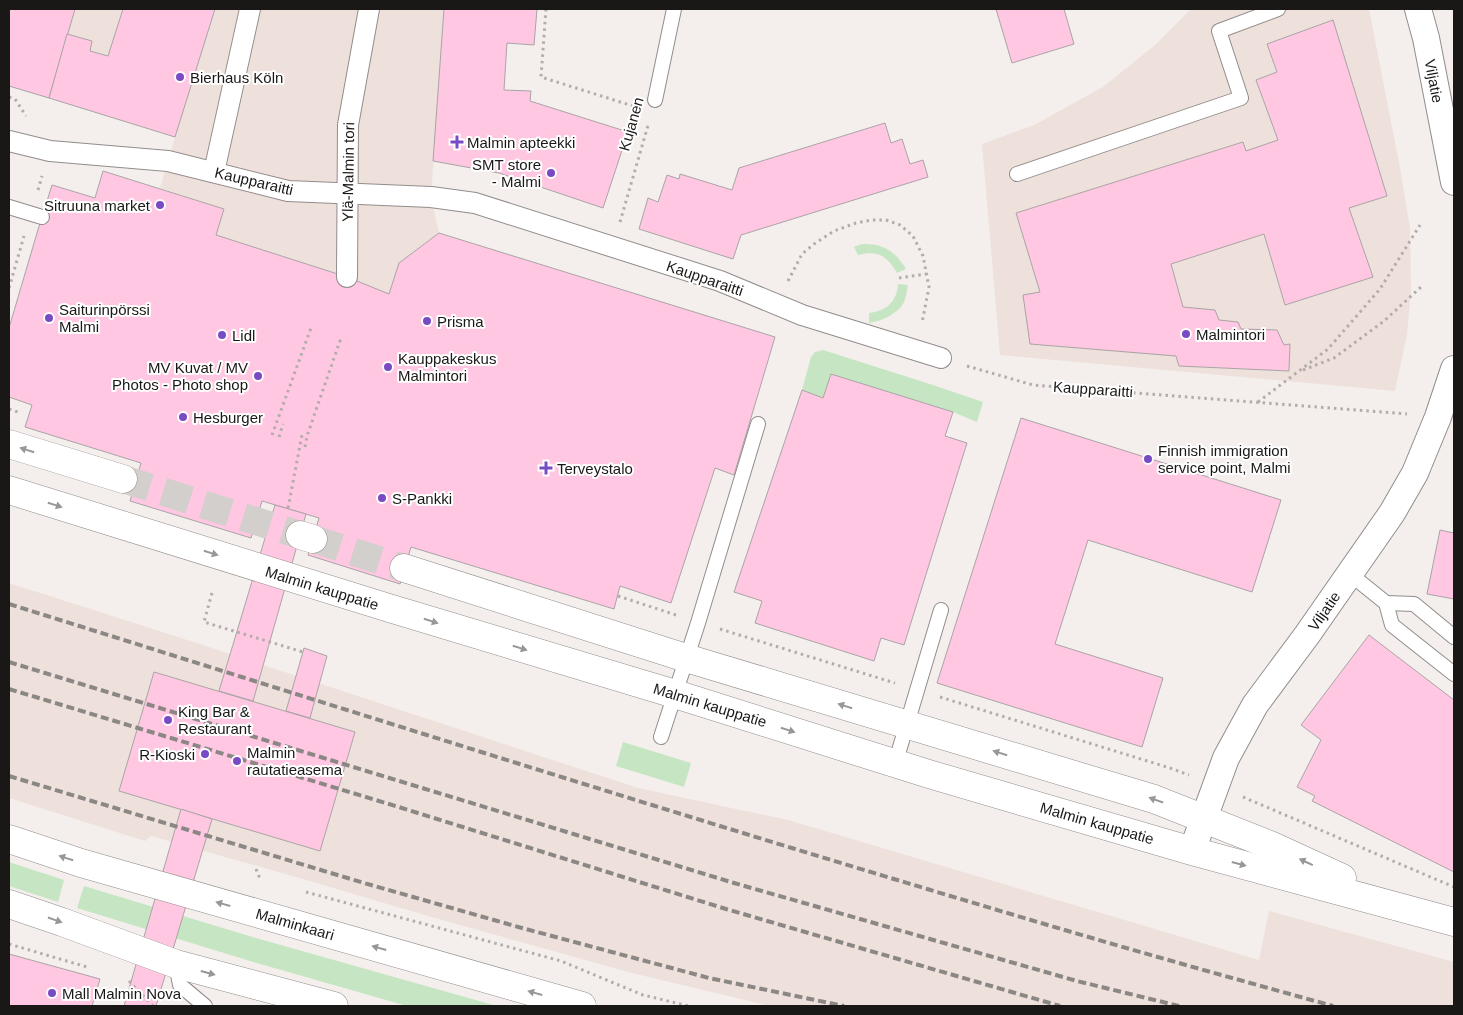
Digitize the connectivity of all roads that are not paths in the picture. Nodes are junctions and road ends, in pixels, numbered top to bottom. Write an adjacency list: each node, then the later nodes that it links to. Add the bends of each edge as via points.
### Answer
1 (250, 9): 8 (street)
2 (369, 9): 11 (street, Ylä-Malmin tori, via 348,125)
3 (674, 9): 6 (lane, Kujanen)
4 (1278, 9): 9 (lane, via 1219,31 1241,98)
5 (1418, 9): 10 (street, Viljatie)
6 (653, 106)
7 (9, 141): 8 (street, Kaupparaitti, via 50,151 168,161)
8 (214, 172): 11 (street, Kaupparaitti, via 288,191)
9 (1017, 174)
10 (1454, 182)
11 (347, 194): 14 (street, Ylä-Malmin tori); 15 (street, Kaupparaitti, via 431,197 475,203 720,281 802,315)
12 (9, 207): 13 (lane)
13 (42, 217)
14 (347, 277)
15 (941, 358)
16 (1454, 369): 22 (street, Viljatie, via 1415,473 1392,514)
17 (758, 424): 26 (lane)
18 (9, 444): 19 (main road, one-way to 18)
19 (124, 479)
20 (9, 490): 28 (main road, Malmin kauppatie, one-way to 28)
21 (404, 568): 26 (main road, Malmin kauppatie)
22 (1350, 574): 23 (lane); 32 (street, Viljatie, via 1255,705 1226,758)
23 (1386, 603): 25 (lane, via 1414,604); 27 (lane, via 1392,626)
24 (941, 610): 29 (lane)
25 (1454, 637)
26 (686, 658): 28 (lane); 29 (main road, Malmin kauppatie, one-way to 26)
27 (1454, 674)
28 (675, 694): 30 (lane); 31 (main road, Malmin kauppatie, one-way to 31)
29 (907, 724): 31 (lane); 32 (main road, Malmin kauppatie, one-way to 29, via 1154,799)
30 (661, 737)
31 (895, 764): 34 (main road, Malmin kauppatie)
32 (1204, 819): 34 (street, Viljatie); 36 (main road, Malmin kauppatie, one-way to 32, via 1270,845)
33 (9, 839): 41 (main road, Malminkaari, one-way to 33, via 81,863)
34 (1192, 851): 36 (main road, Malmin kauppatie, one-way to 36)
35 (9, 904): 38 (main road, one-way to 38)
36 (1414, 912): 37 (main road, Malmin kauppatie)
37 (1454, 922)
38 (176, 964): 39 (lane, via 180,985); 40 (main road, one-way to 40)
39 (205, 1006)
40 (334, 1006)
41 (582, 1006)

